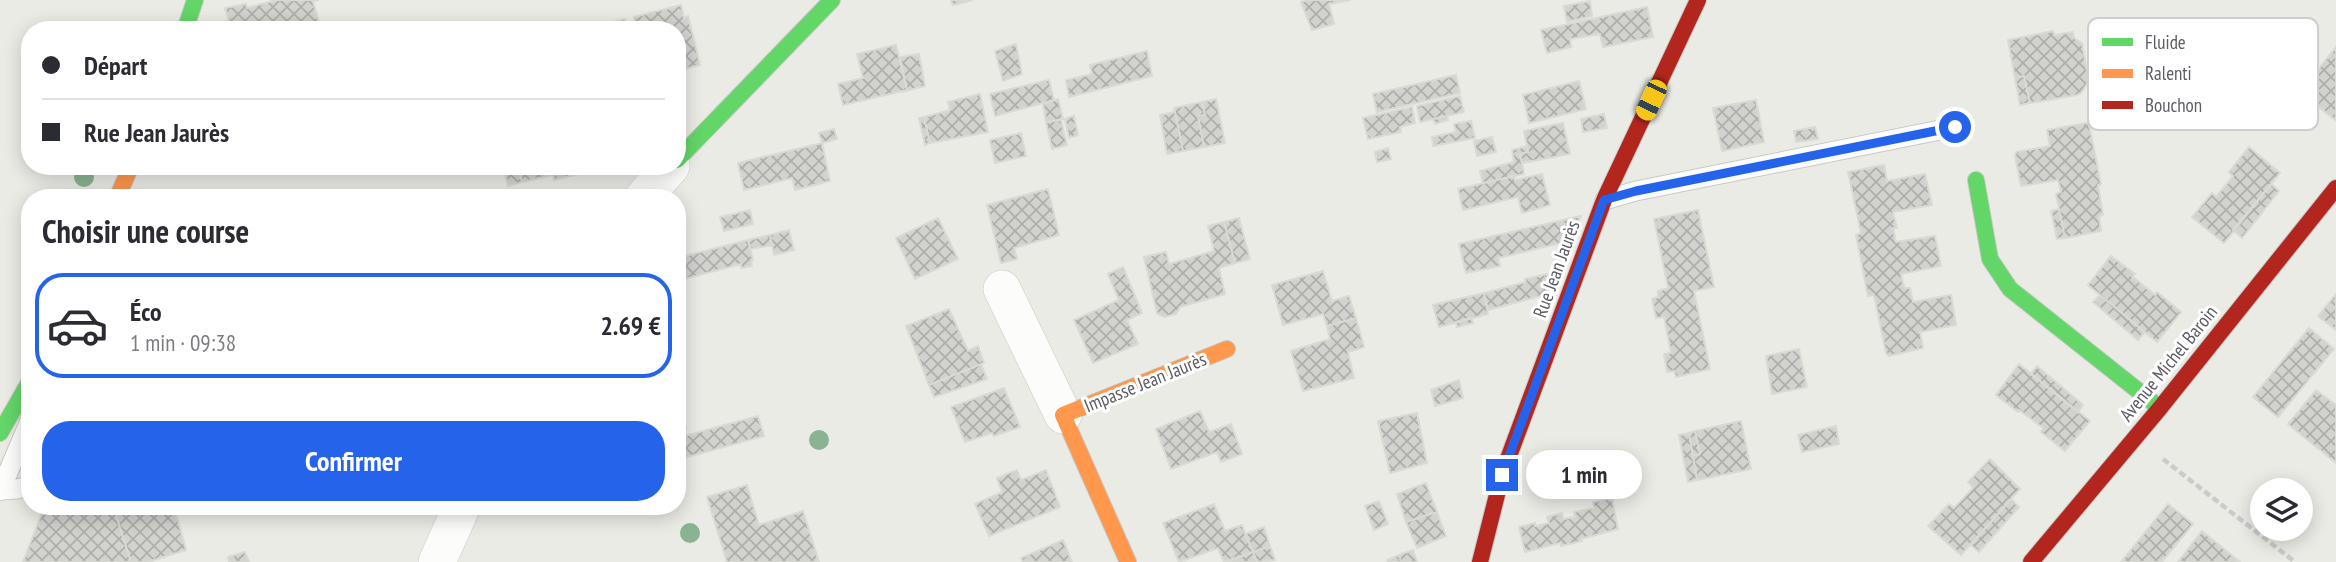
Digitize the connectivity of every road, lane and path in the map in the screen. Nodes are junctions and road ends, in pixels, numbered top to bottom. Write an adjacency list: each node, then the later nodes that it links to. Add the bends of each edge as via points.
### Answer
1 (195, 0): 4 (street)
2 (832, 0): 6 (street)
3 (1698, 0): 11 (street, Rue Jean Jaurès)
4 (188, 21)
5 (1955, 127): 11 (lane)
6 (686, 151)
7 (663, 175): 10 (street)
8 (1976, 180): 15 (street, via 1990,259 2010,289)
9 (2336, 188): 15 (street, Avenue Michel Baroin)
10 (651, 189)
11 (1604, 200): 25 (street, Rue Jean Jaurès, via 1502,475)
12 (1002, 289): 16 (street, Impasse Jean Jaurès)
13 (1227, 349): 16 (street, Impasse Jean Jaurès)
14 (21, 397): 17 (street)
15 (2160, 408): 18 (street, Avenue Michel Baroin)
16 (1063, 415): 24 (street, Impasse Jean Jaurès)
17 (0, 433)
18 (2134, 437): 26 (street, Avenue Michel Baroin); 27 (path)
19 (21, 442): 21 (lane)
20 (21, 488): 21 (lane)
21 (0, 490)
22 (458, 515): 23 (street)
23 (437, 562)
24 (1128, 562)
25 (1480, 562)
26 (2031, 562)
27 (2295, 562)

